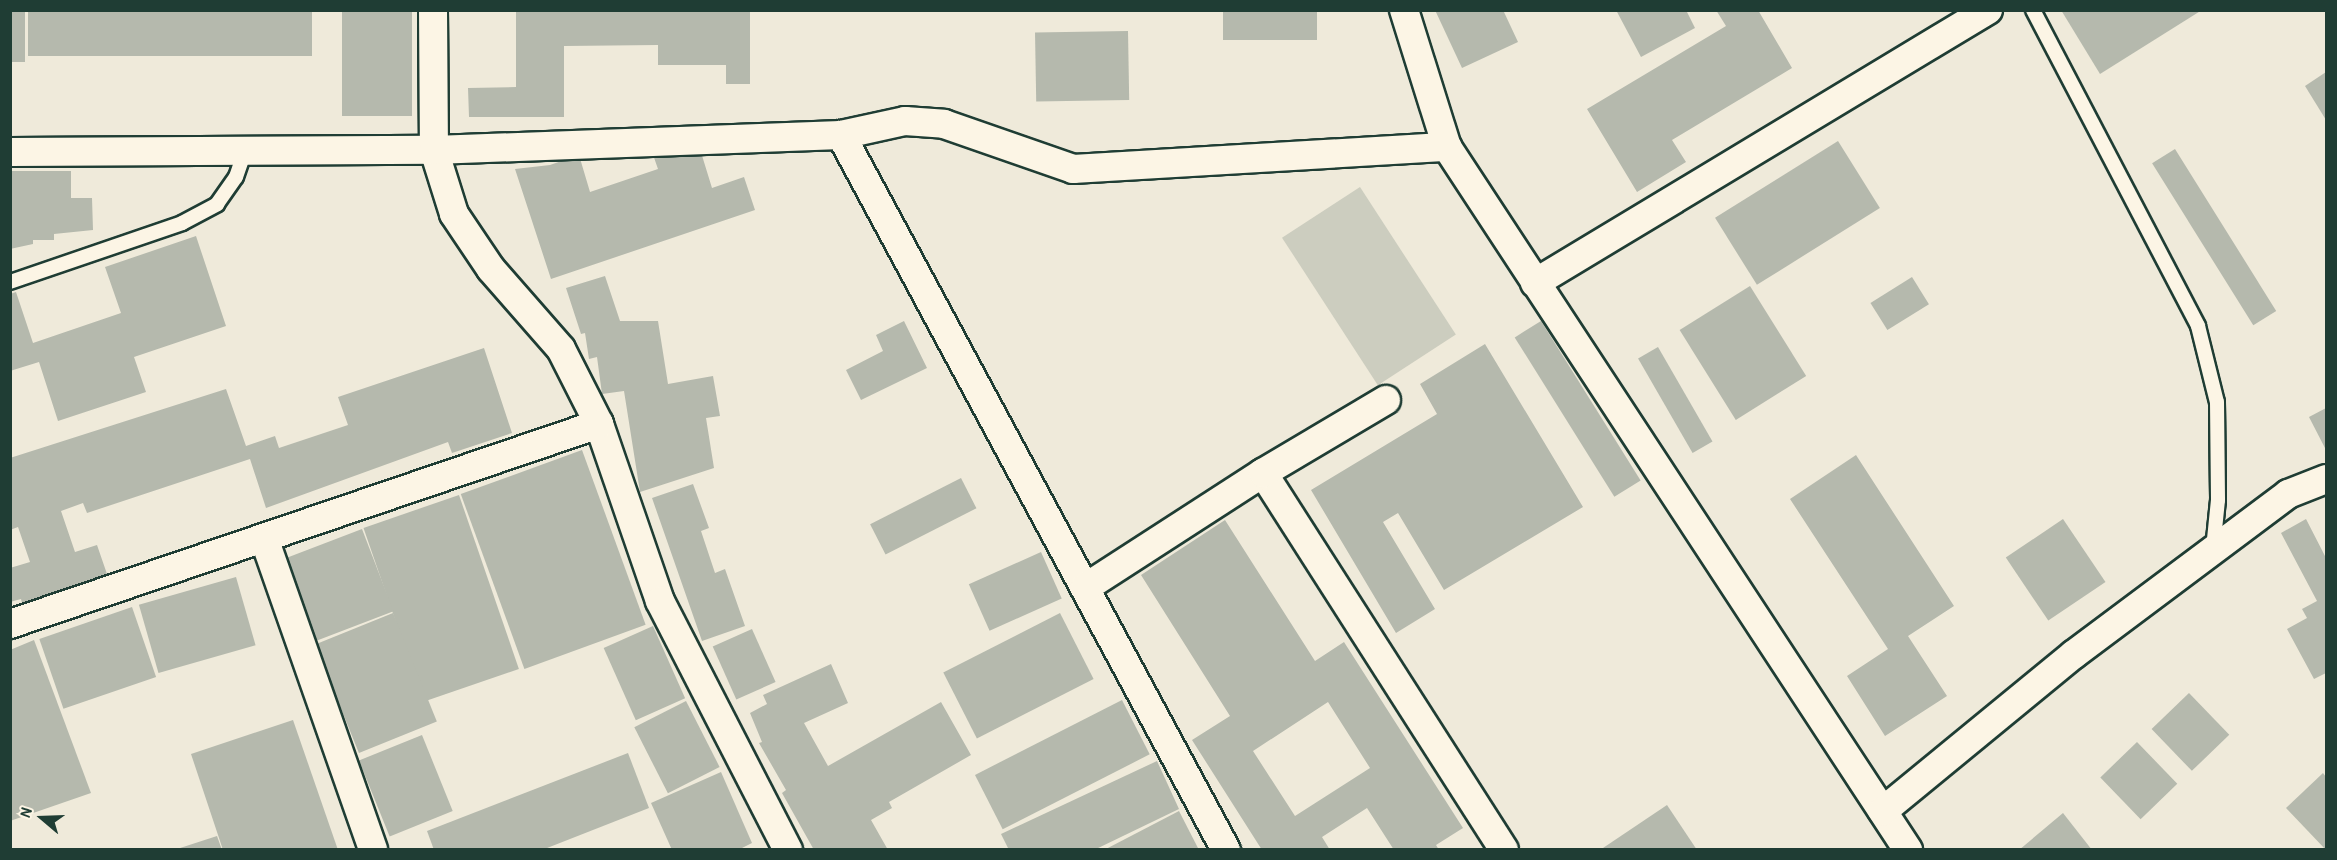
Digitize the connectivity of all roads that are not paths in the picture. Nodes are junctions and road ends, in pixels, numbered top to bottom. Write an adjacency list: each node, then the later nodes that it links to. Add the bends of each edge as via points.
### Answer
1 (433, 10): 7 (street)
2 (1404, 10): 6 (street)
3 (2033, 10): 17 (lane, via 2198,326 2217,402 2218,500)
4 (1976, 18): 11 (street)
5 (841, 135): 6 (street, via 905,121 944,124 1073,169); 7 (street); 18 (street)
6 (1447, 147): 11 (street)
7 (434, 150): 8 (street); 13 (street, via 454,214 491,270 561,349)
8 (245, 151): 9 (street); 10 (lane, via 236,177 217,204 182,223)
9 (10, 152)
10 (10, 282)
11 (1535, 283): 20 (street)
12 (1386, 400): 14 (street)
13 (599, 424): 16 (street); 22 (street, via 660,601)
14 (1263, 472): 18 (street); 24 (street)
15 (2326, 479): 17 (street, via 2289,494)
16 (264, 538): 19 (street); 21 (street)
17 (2213, 551): 20 (street, via 2073,655)
18 (1085, 588): 23 (street)
19 (10, 624)
20 (1883, 811): 25 (street)
21 (373, 849)
22 (788, 849)
23 (1226, 849)
24 (1504, 849)
25 (1908, 849)

